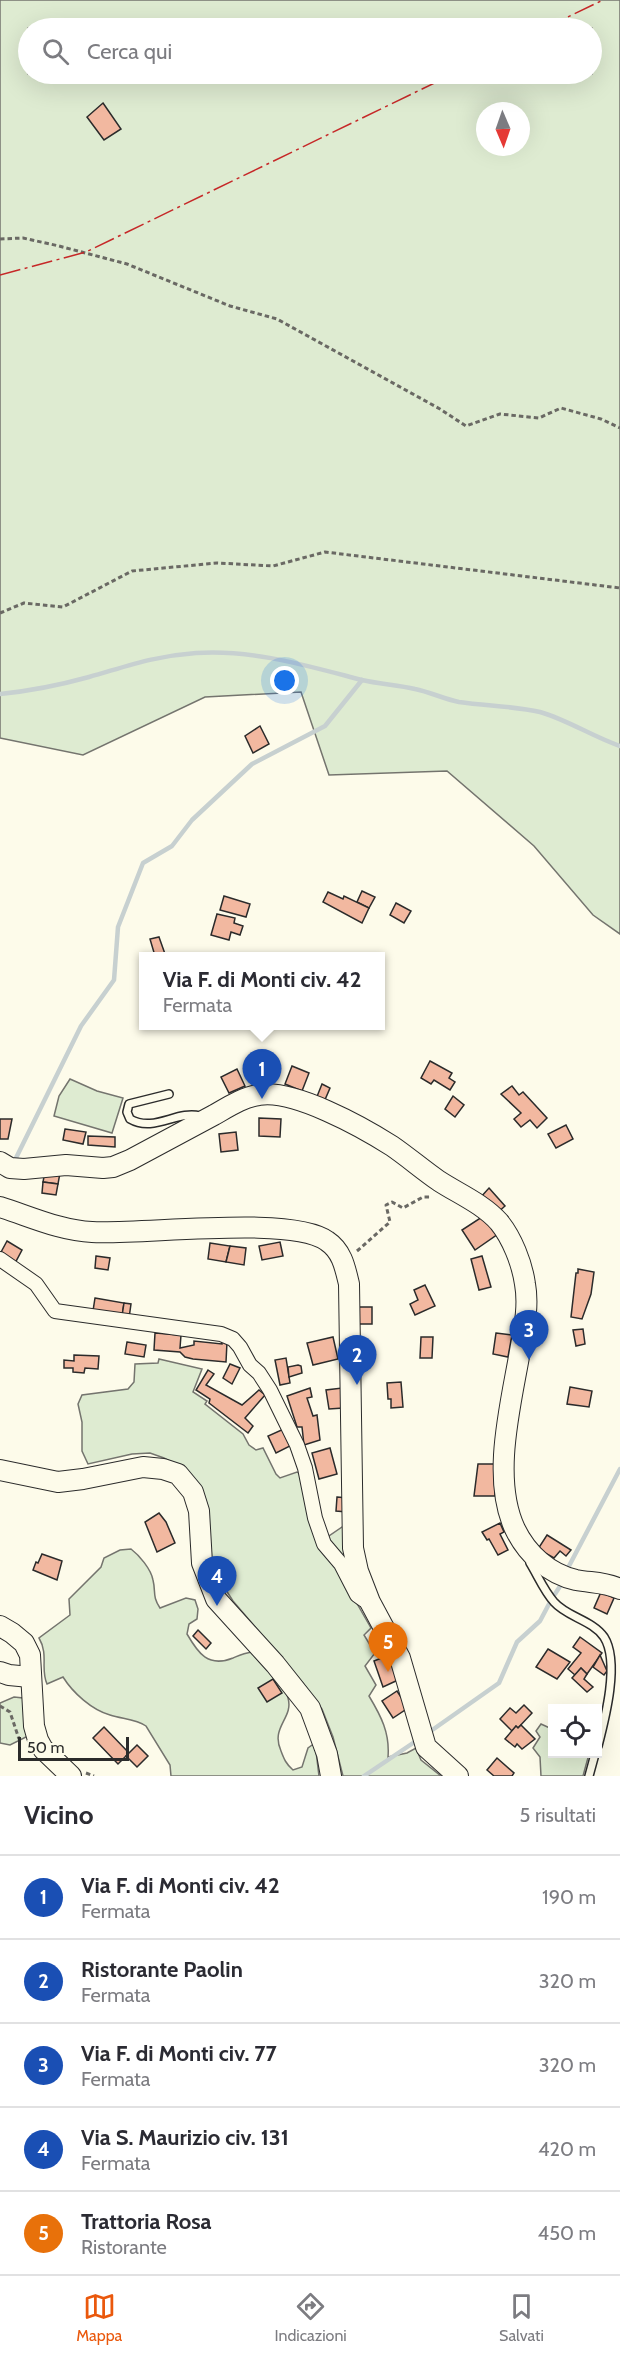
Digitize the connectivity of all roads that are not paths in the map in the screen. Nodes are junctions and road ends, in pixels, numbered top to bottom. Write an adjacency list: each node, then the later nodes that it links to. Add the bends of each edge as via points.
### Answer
1 (170, 1094): 2 (lane, via 129,1104 130,1119 157,1124 199,1115)
2 (203, 1120): 3 (street, via 113,1167 10,1168); 7 (street, via 260,1094 300,1099 392,1146 487,1210 500,1223 522,1270 526,1300 508,1417 505,1498 515,1528)
3 (0, 1162)
4 (0, 1207): 9 (street, via 88,1232 299,1230 326,1239 336,1249 349,1284 353,1548)
5 (0, 1259): 9 (street, via 36,1284 55,1311 221,1334 233,1340 270,1390 297,1445 324,1544 341,1564 357,1596)
6 (0, 1470): 16 (street, via 58,1482 143,1467 178,1474 194,1492 202,1563 216,1599 310,1708)
7 (530, 1552): 8 (street, via 558,1573); 13 (lane, via 530,1563 555,1603 604,1636 610,1657 611,1694)
8 (620, 1589)
9 (369, 1599): 17 (street, via 400,1658 426,1747)
10 (0, 1626): 12 (street, via 24,1643 30,1655)
11 (0, 1672): 12 (street)
12 (30, 1677): 15 (street, via 38,1740)
13 (602, 1727)
14 (594, 1758): 18 (lane)
15 (71, 1776)
16 (331, 1776)
17 (458, 1776)
18 (589, 1776)

